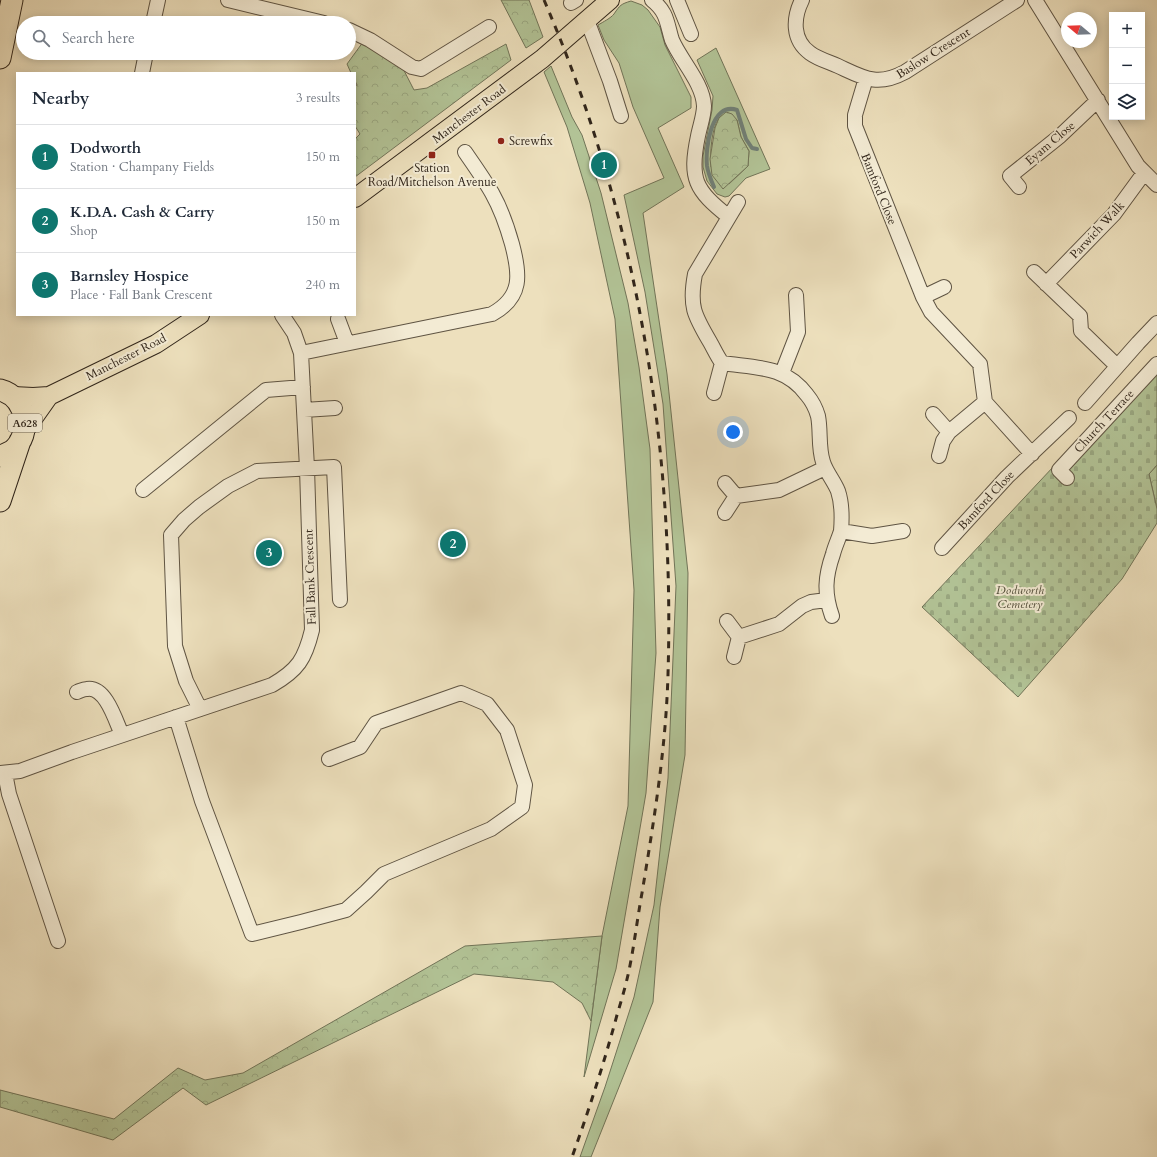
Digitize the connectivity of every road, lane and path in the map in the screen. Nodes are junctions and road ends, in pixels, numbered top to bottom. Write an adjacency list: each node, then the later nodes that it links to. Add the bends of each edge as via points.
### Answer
1 (12, 0): 17 (highway)
2 (158, 0): 11 (street)
3 (229, 0): 12 (street)
4 (610, 0): 13 (main road, Manchester Road)
5 (652, 0): 10 (street)
6 (802, 0): 20 (street, Baslow Crescent, via 795,20 796,35 802,45 810,53)
7 (1017, 0): 20 (street, Baslow Crescent, via 899,76 881,80)
8 (1035, 0): 21 (street)
9 (678, 4): 10 (street); 16 (street)
10 (665, 14): 29 (street, via 672,38 702,94 704,106 694,163 696,178 705,196)
11 (155, 16)
12 (295, 16)
13 (584, 23): 22 (street, via 590,28); 27 (main road, Manchester Road, via 542,59)
14 (489, 27): 15 (street, via 421,69 412,67)
15 (356, 33)
16 (691, 34)
17 (0, 58)
18 (145, 60): 19 (street)
19 (142, 72)
20 (866, 78): 34 (street, Bamford Close, via 855,126)
21 (1098, 100): 24 (street); 26 (street, Eyam Close, via 1060,136 1010,176)
22 (621, 116)
23 (465, 152): 39 (street, via 492,192 506,223 517,263 517,283 514,292 501,309 492,314)
24 (1144, 173): 25 (street); 31 (street, Parwich Walk, via 1114,214)
25 (1157, 185)
26 (1019, 187)
27 (356, 197)
28 (738, 202): 29 (street)
29 (729, 217): 41 (street, via 695,274 692,300 696,317)
30 (1034, 272): 31 (street)
31 (1046, 284): 43 (street, via 1080,316 1081,331)
32 (944, 287): 34 (street)
33 (796, 294): 44 (street, via 798,332)
34 (923, 297): 49 (street, Bamford Close, via 931,312 980,364)
35 (198, 316): 48 (main road, Manchester Road, via 156,344)
36 (283, 316): 40 (street, Fall Bank Crescent, via 294,333)
37 (338, 319): 39 (street)
38 (1157, 323): 43 (street)
39 (347, 343): 40 (street)
40 (301, 353): 45 (street, Fall Bank Crescent)
41 (722, 363): 44 (street); 47 (street)
42 (1157, 364): 62 (street, Church Terrace, via 1059,470)
43 (1117, 366): 50 (street)
44 (782, 373): 61 (street, via 803,389 812,402 818,416 820,449)
45 (303, 387): 52 (street, Fall Bank Crescent); 64 (street, via 266,390)
46 (4, 391): 48 (main road, Manchester Road, via 33,397); 56 (highway, Manchester Road / A628, via 24,412)
47 (714, 393)
48 (49, 396): 56 (main road, Manchester Road)
49 (985, 402): 55 (street); 57 (street)
50 (1085, 403)
51 (335, 408): 52 (street)
52 (304, 410): 60 (street, Fall Bank Crescent)
53 (933, 414): 55 (street)
54 (1069, 418): 57 (street, Bamford Close)
55 (949, 432): 59 (street, via 942,441)
56 (23, 435): 58 (highway, Manchester Road / A628, via 12,451); 66 (highway, Manchester Road / A628)
57 (1032, 454): 70 (street, Bamford Close, via 1007,477)
58 (0, 456)
59 (939, 456)
60 (307, 468): 71 (street, via 334,467); 78 (street, Fall Bank Crescent, via 312,630 308,645 288,676 272,685); 78 (street, via 257,471 228,486 199,507 171,534 175,646 186,681)
61 (825, 468): 65 (street, via 779,490); 68 (street, via 838,491)
62 (1067, 478)
63 (725, 483): 65 (street)
64 (143, 490)
65 (736, 496): 67 (street)
66 (0, 501)
67 (725, 513)
68 (841, 531): 69 (street, via 872,536); 72 (street, via 826,575)
69 (903, 531)
70 (942, 548)
71 (340, 600)
72 (827, 600): 73 (street); 75 (street, via 811,602 779,624)
73 (832, 616)
74 (727, 621): 75 (street)
75 (739, 637): 76 (street)
76 (734, 657)
77 (77, 692): 80 (street, via 88,689 98,692 107,701)
78 (200, 709): 79 (street, Fall Bank Crescent)
79 (176, 717): 80 (street, Fall Bank Crescent); 81 (street, via 202,801 252,934 346,910 384,874 491,829 522,807 525,785 507,730 487,704 462,692 376,723 360,747)
80 (122, 735): 82 (street, Fall Bank Crescent, via 20,771)
81 (329, 759)
82 (2, 773): 83 (street)
83 (58, 941)

